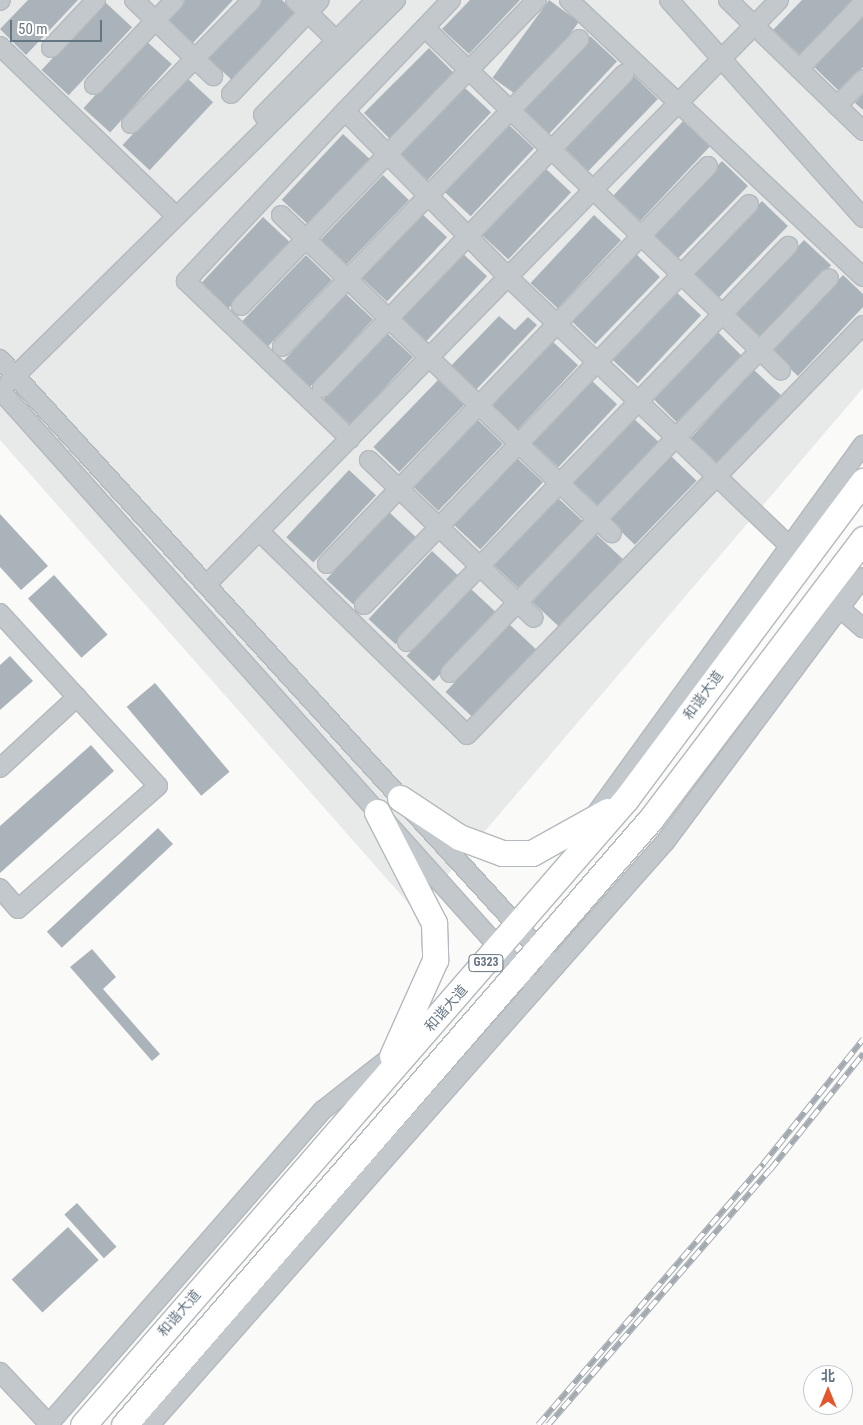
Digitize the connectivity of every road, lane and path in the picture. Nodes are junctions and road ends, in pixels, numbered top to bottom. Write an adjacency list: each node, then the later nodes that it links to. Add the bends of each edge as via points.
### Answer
1 (96, 0): 21 (street)
2 (134, 0): 15 (street)
3 (175, 0): 15 (street)
4 (252, 0): 22 (street)
5 (376, 0): 19 (street)
6 (396, 0): 64 (street)
7 (451, 0): 17 (street)
8 (537, 0): 25 (street)
9 (569, 0): 31 (street)
10 (669, 0): 23 (street)
11 (728, 0): 16 (street)
12 (779, 0): 16 (street)
13 (863, 3): 24 (street)
14 (308, 4): 19 (street); 30 (street)
15 (156, 20): 22 (street); 29 (street)
16 (754, 26): 23 (street); 24 (street)
17 (424, 28): 25 (street); 34 (street)
18 (579, 39): 33 (street)
19 (337, 41): 43 (street)
20 (0, 46): 43 (street)
21 (52, 48)
22 (195, 59): 27 (street); 35 (street)
23 (723, 59): 31 (street); 45 (street)
24 (799, 69): 32 (street)
25 (469, 70): 33 (street); 38 (street)
26 (624, 74): 37 (street)
27 (213, 76)
28 (863, 79): 32 (street)
29 (94, 85)
30 (231, 94)
31 (678, 104): 40 (street); 51 (street)
32 (837, 106): 36 (street)
33 (511, 110): 37 (street); 41 (street)
34 (345, 111): 38 (street); 71 (street, via 186,281)
35 (131, 124)
36 (863, 132)
37 (551, 149): 40 (street); 47 (street)
38 (387, 154): 41 (street); 48 (street)
39 (708, 166): 46 (street)
40 (595, 190): 46 (street); 52 (street)
41 (428, 196): 47 (street); 54 (street)
42 (749, 204): 50 (street)
43 (169, 209): 64 (street)
44 (281, 215): 48 (street)
45 (863, 218)
46 (641, 235): 50 (street); 58 (street)
47 (468, 236): 52 (street); 57 (street)
48 (306, 239): 54 (street); 55 (street)
49 (788, 246): 56 (street)
50 (682, 274): 56 (street); 63 (street)
51 (863, 277)
52 (509, 278): 58 (street); 62 (street)
53 (830, 278): 61 (street)
54 (347, 279): 57 (street); 60 (street)
55 (240, 306)
56 (723, 314): 61 (street); 68 (street)
57 (388, 318): 62 (street); 66 (street)
58 (557, 323): 63 (street); 69 (street)
59 (863, 325): 75 (street)
60 (282, 347)
61 (760, 350): 65 (street); 70 (street)
62 (430, 358): 69 (street); 71 (street)
63 (597, 362): 68 (street); 72 (street)
64 (7, 369): 67 (street); 88 (street)
65 (781, 370)
66 (322, 388)
67 (0, 389): 101 (street)
68 (639, 402): 70 (street); 77 (street)
69 (479, 405): 72 (street); 78 (street)
70 (676, 437): 75 (street); 79 (street)
71 (350, 440): 81 (street)
72 (519, 443): 77 (street); 80 (street)
73 (863, 445): 84 (street)
74 (369, 460): 78 (street)
75 (717, 476): 81 (street, via 467,735); 84 (street)
76 (863, 481): 100 (highway, 和谐大道 / G323)
77 (560, 483): 79 (street); 86 (street)
78 (399, 488): 80 (street); 85 (street)
79 (598, 519): 82 (street); 89 (street)
80 (439, 527): 86 (street); 90 (street)
81 (259, 531): 88 (street)
82 (612, 533)
83 (863, 539): 106 (highway, G323, via 650,820)
84 (789, 546): 102 (street)
85 (327, 564)
86 (480, 566): 89 (street); 95 (street)
87 (863, 577): 91 (street)
88 (207, 584): 99 (street)
89 (518, 602): 93 (street); 96 (street)
90 (364, 605)
91 (842, 610): 94 (street); 107 (street, via 666,842)
92 (1, 615): 97 (street)
93 (534, 618)
94 (863, 628)
95 (407, 642)
96 (450, 672)
97 (77, 697): 98 (street); 103 (street, via 158,786 18,909)
98 (0, 768)
99 (400, 798): 102 (highway, via 459,837 502,853 532,853); 104 (street)
100 (626, 799): 102 (highway); 104 (highway, 和谐大道 / G323)
101 (378, 812): 105 (street); 110 (highway, via 434,923 435,960)
102 (590, 822): 104 (street)
103 (0, 888)
104 (517, 928): 105 (highway, 和谐大道 / G323); 106 (street)
105 (499, 948): 108 (street); 110 (street); 111 (highway, 和谐大道 / G323)
106 (538, 949): 107 (street); 108 (highway, G323)
107 (556, 967): 109 (street)
108 (519, 971): 109 (street); 115 (highway, G323)
109 (536, 989): 116 (street)
110 (392, 1056): 111 (highway); 113 (street, via 323,1110)
111 (376, 1087): 114 (highway, 和谐大道 / G323)
112 (0, 1372): 113 (street)
113 (48, 1425)
114 (83, 1425)
115 (124, 1425)
116 (150, 1425)

